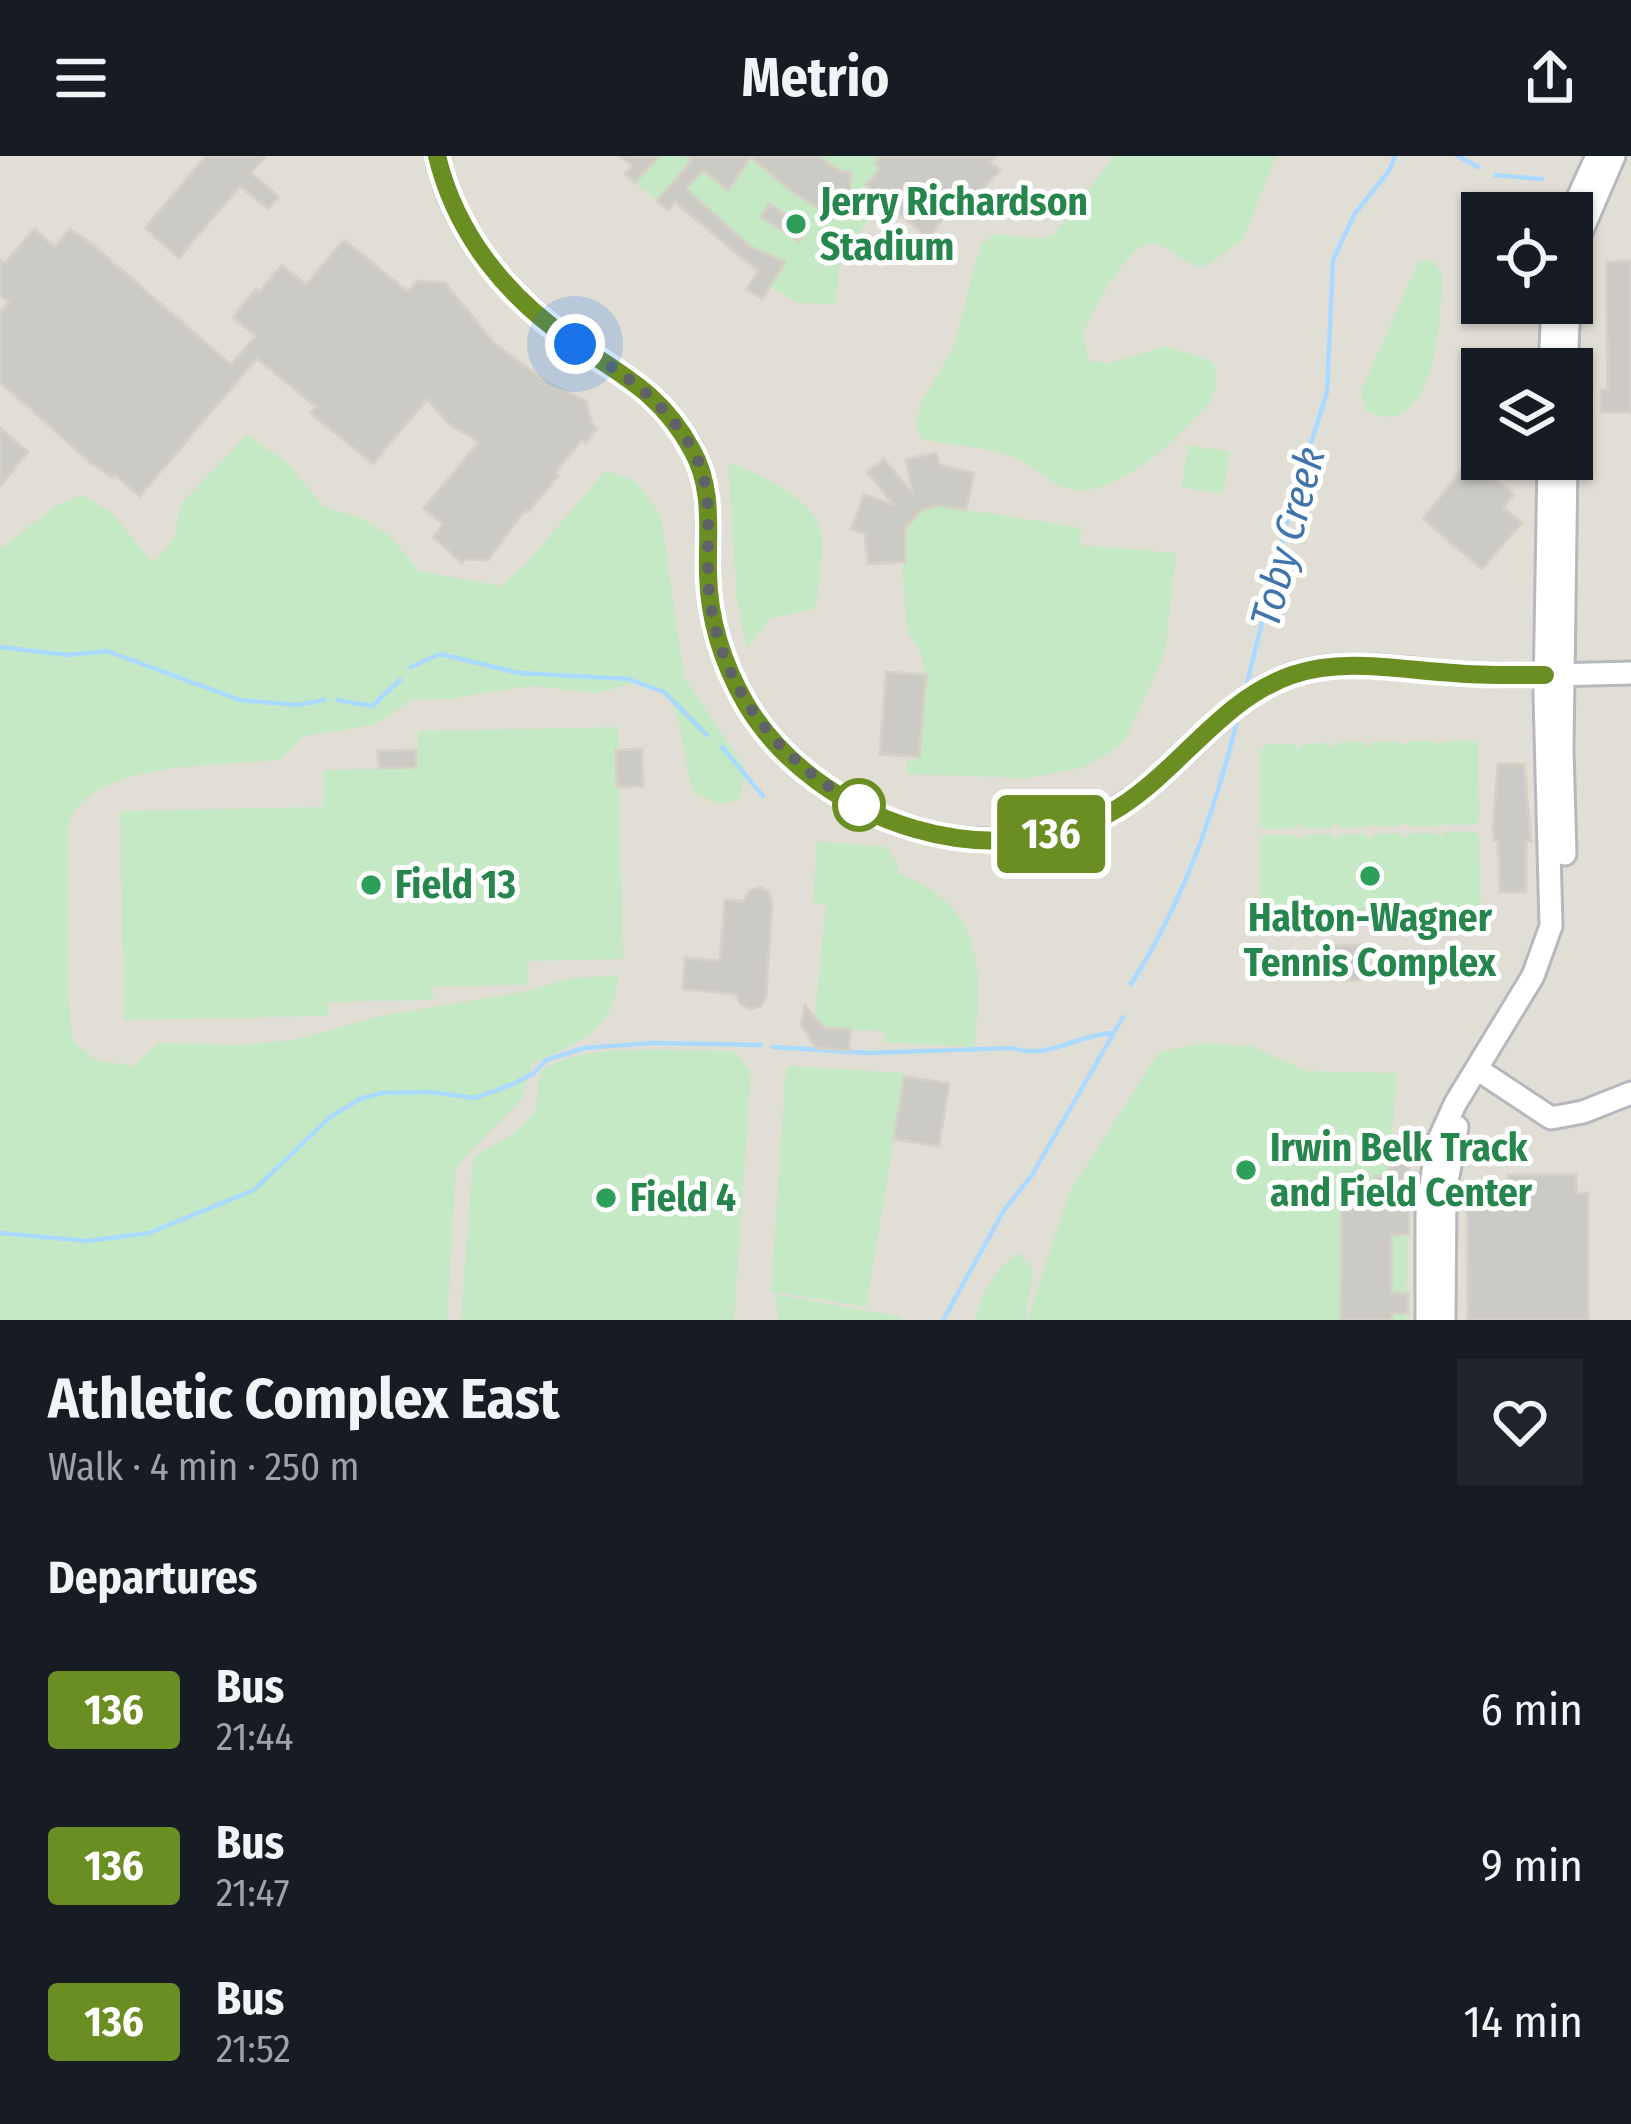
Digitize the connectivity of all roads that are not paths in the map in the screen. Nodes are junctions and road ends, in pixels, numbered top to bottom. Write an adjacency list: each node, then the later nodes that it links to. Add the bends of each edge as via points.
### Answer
1 (437, 156): 9 (street, via 458,216 496,274 568,338 638,383 685,436 706,489 709,590 722,651 758,721 808,773 853,802 946,837 1057,833 1147,788 1245,700 1295,674 1348,666)
2 (1597, 156): 4 (street)
3 (1614, 156): 5 (street)
4 (1581, 192)
5 (1593, 205)
6 (1549, 480): 9 (street)
7 (1565, 480): 9 (street)
8 (1631, 673): 9 (street)
9 (1554, 675): 10 (street, via 1563,936 1552,967)
10 (1481, 1071): 11 (street, via 1551,1118); 12 (street, via 1449,1115 1431,1168); 13 (street, via 1449,1154)
11 (1631, 1093)
12 (1426, 1320)
13 (1444, 1320)

